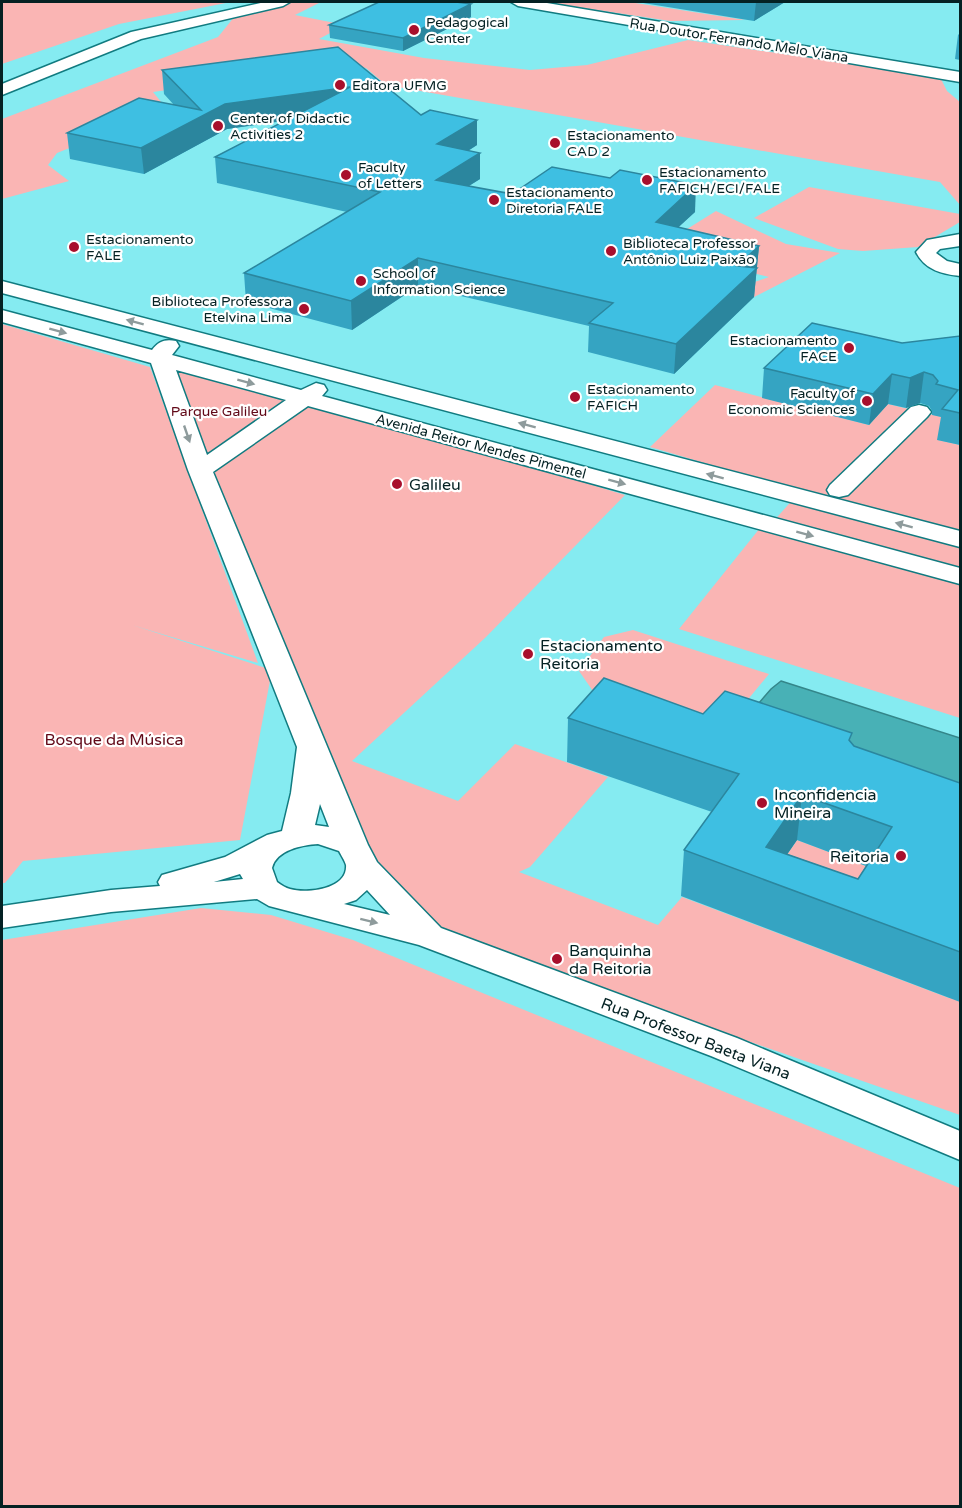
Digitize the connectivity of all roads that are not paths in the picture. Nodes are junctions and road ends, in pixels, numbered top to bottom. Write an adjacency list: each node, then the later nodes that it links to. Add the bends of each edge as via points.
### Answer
1 (283, 2): 4 (street, via 136,35)
2 (518, 2): 3 (street, Rua Doutor Fernando Melo Viana)
3 (960, 77)
4 (2, 90)
5 (955, 239): 6 (street, via 928,248 927,256 939,265)
6 (960, 270)
7 (2, 287): 9 (street, Avenida Reitor Mendes Pimentel, one-way to 7)
8 (2, 316): 10 (street, Avenida Reitor Mendes Pimentel, one-way to 10)
9 (203, 340): 10 (street, via 190,339 167,346); 11 (street, Avenida Reitor Mendes Pimentel)
10 (161, 359): 12 (street, Avenida Reitor Mendes Pimentel, one-way to 12); 14 (street, one-way to 14)
11 (337, 375): 12 (street); 16 (street, Avenida Reitor Mendes Pimentel, one-way to 11)
12 (304, 398): 14 (street); 17 (street, Avenida Reitor Mendes Pimentel, one-way to 17)
13 (919, 412): 15 (street)
14 (200, 470): 18 (street)
15 (839, 489)
16 (960, 539)
17 (960, 576)
18 (311, 743): 19 (street, via 305,810); 20 (street)
19 (287, 838): 20 (street, via 316,834 336,837); 21 (street, via 266,849 255,870 257,880); 22 (street, via 237,864)
20 (358, 856): 21 (street, via 359,879 332,898 312,902); 24 (street, Rua Professor Baeta Viana)
21 (278, 895): 22 (street); 24 (street, Rua Professor Baeta Viana, one-way to 24)
22 (111, 901): 23 (street)
23 (2, 917)
24 (429, 936): 25 (street, Rua Professor Baeta Viana, via 724,1047)
25 (960, 1146)

